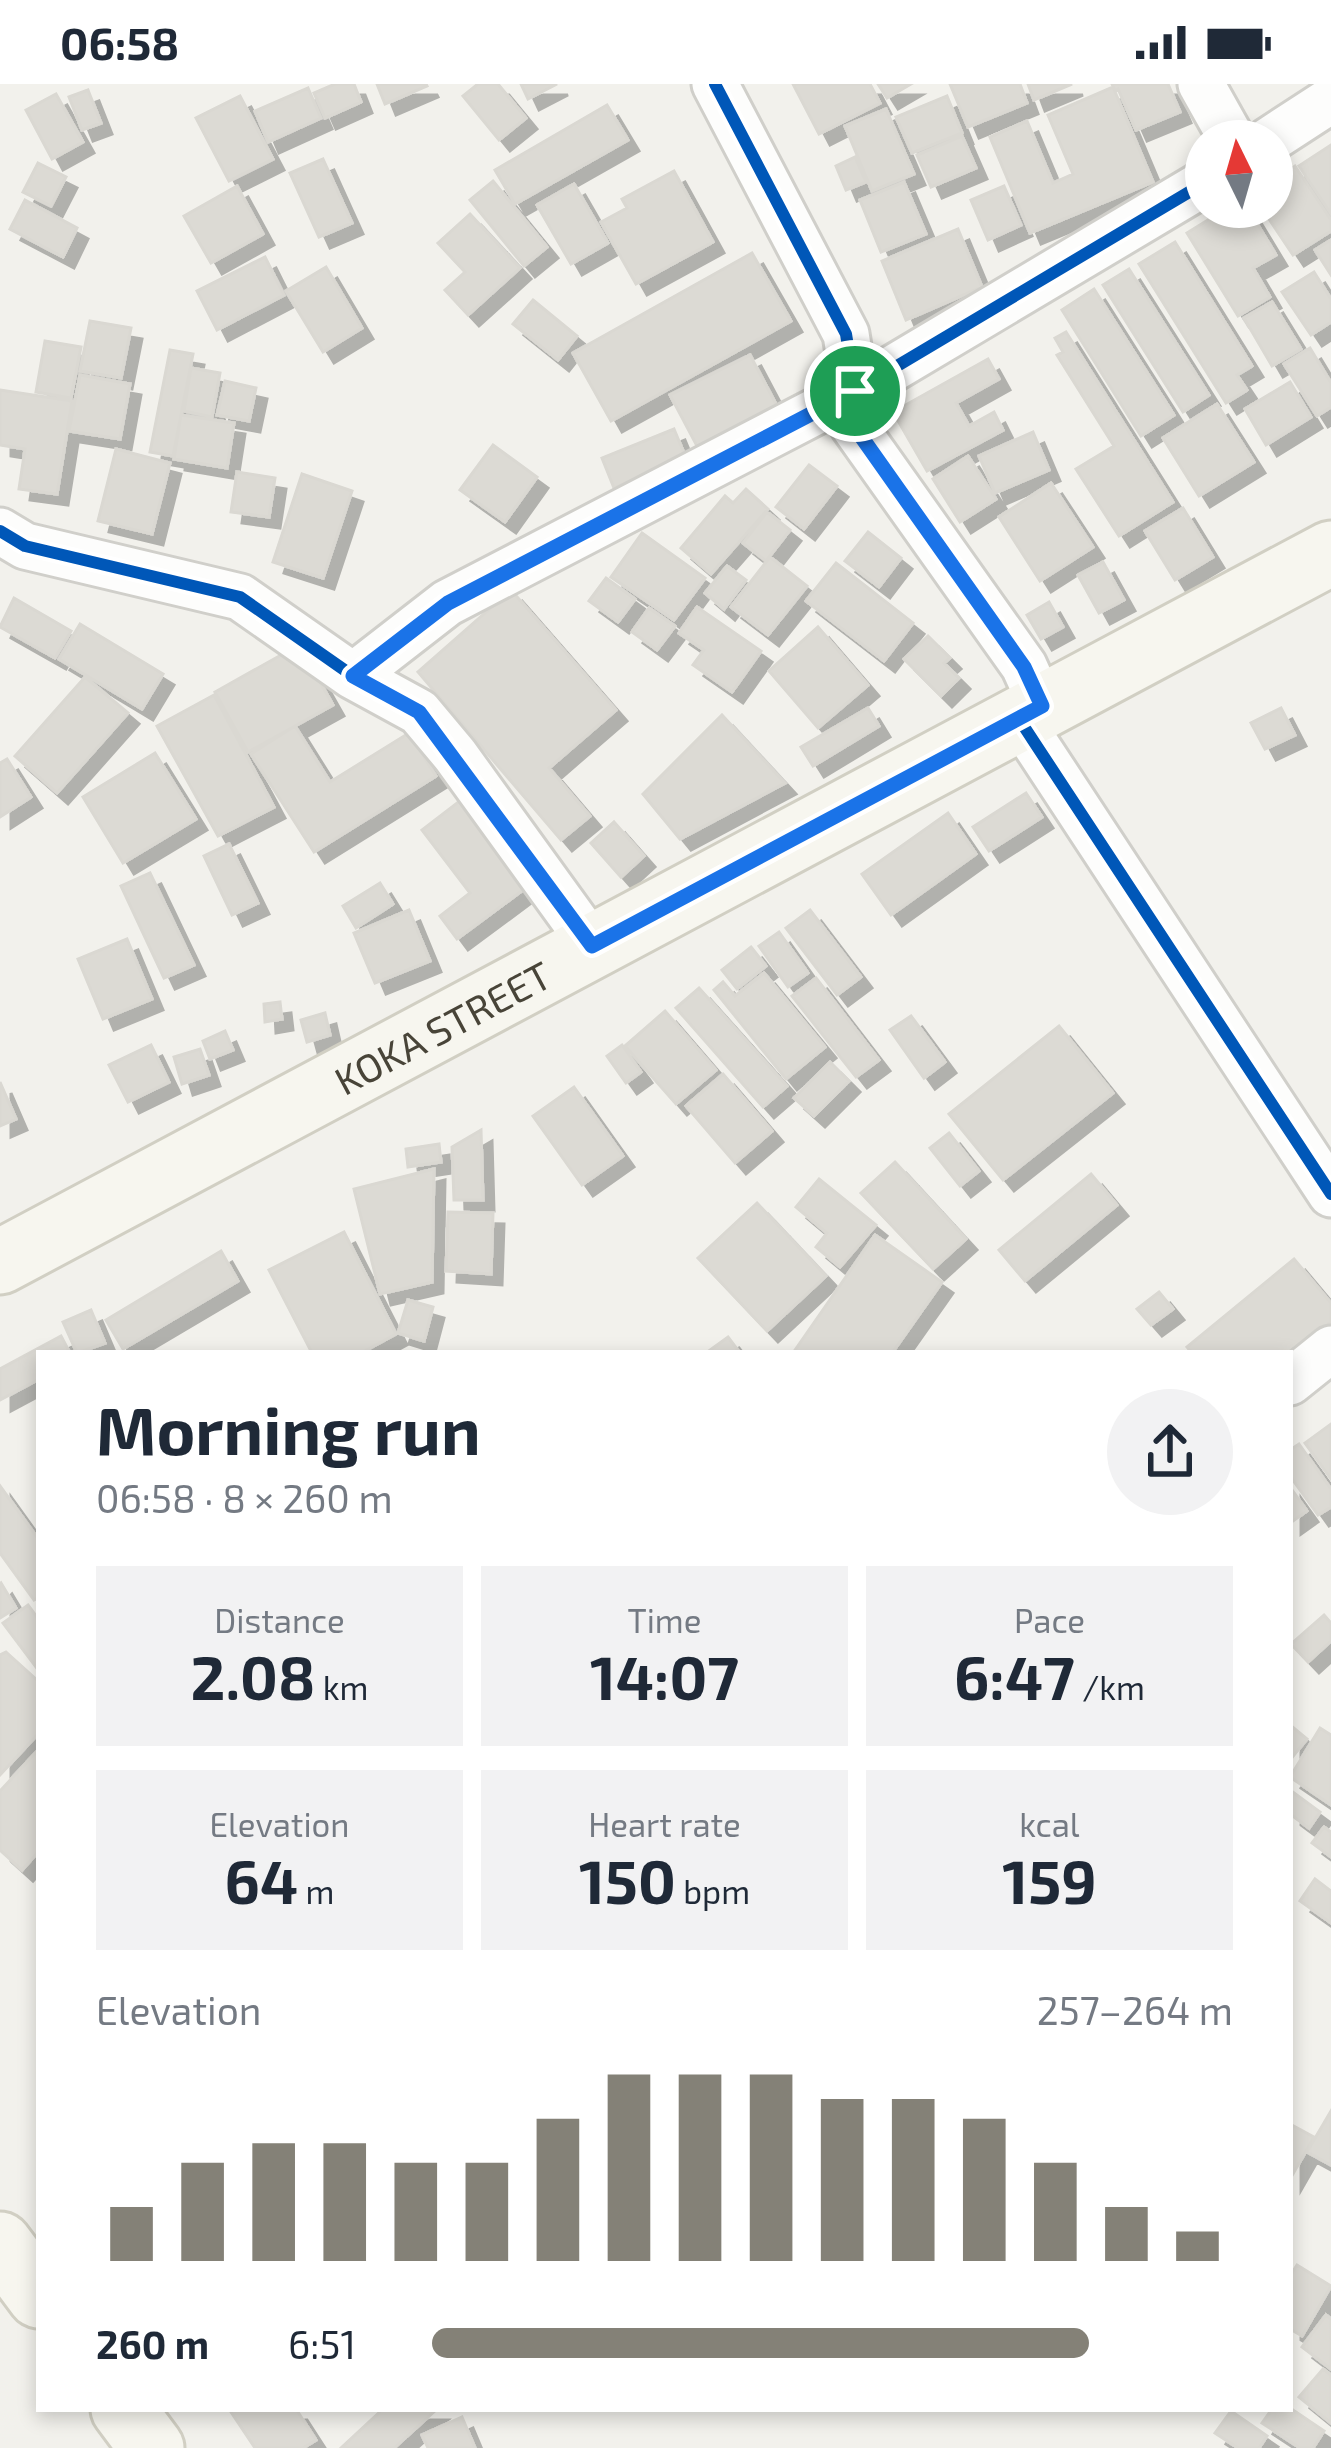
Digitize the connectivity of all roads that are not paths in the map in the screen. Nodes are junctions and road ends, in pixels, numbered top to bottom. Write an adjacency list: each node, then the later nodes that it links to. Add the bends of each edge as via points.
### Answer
1 (715, 84): 7 (street, via 846,334)
2 (1202, 84): 4 (street)
3 (1331, 100): 5 (street)
4 (1221, 120)
5 (1293, 125)
6 (1185, 195): 7 (street)
7 (855, 391): 10 (street, via 448,603); 11 (street, via 853,425 1024,667)
8 (0, 531): 10 (street, via 25,546 240,597)
9 (1331, 553): 11 (main road, KOKA STREET)
10 (353, 676): 12 (street, via 419,712)
11 (1030, 712): 12 (main road, KOKA STREET); 13 (street)
12 (592, 946): 14 (main road, KOKA STREET)
13 (1331, 1194)
14 (0, 1262)
15 (1331, 1349): 16 (street)
16 (1293, 1380)
17 (0, 2244): 18 (main road)
18 (36, 2292)
19 (125, 2412): 20 (main road)
20 (152, 2448)

